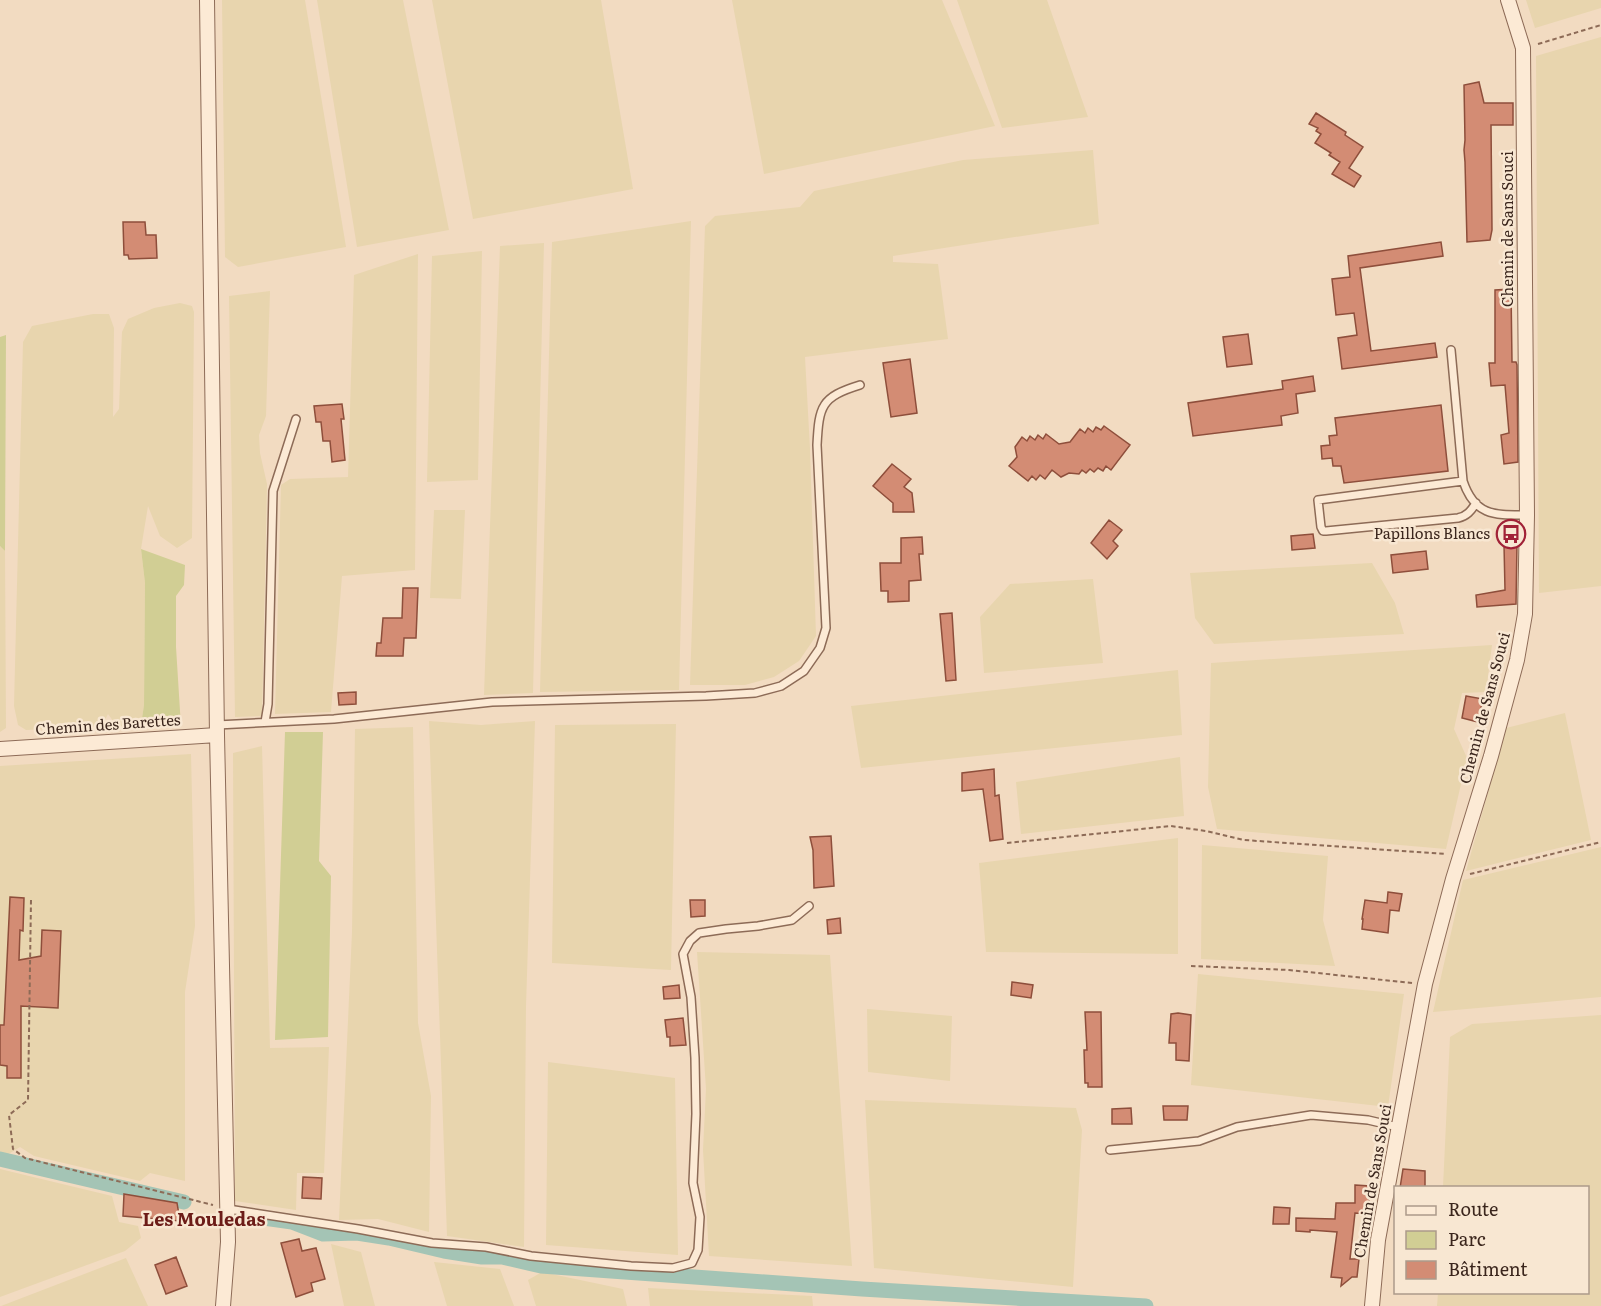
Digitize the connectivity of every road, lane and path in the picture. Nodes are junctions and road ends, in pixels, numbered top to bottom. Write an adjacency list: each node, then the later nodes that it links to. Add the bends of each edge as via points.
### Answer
1 (207, 0): 12 (street)
2 (1508, 0): 4 (street, Chemin de Sans Souci)
3 (1601, 25): 4 (path)
4 (1523, 48): 10 (street, Chemin de Sans Souci)
5 (1450, 350): 8 (lane)
6 (860, 385): 11 (lane, via 826,401 821,411 817,445 826,628 820,648 804,671 781,686 755,693 492,702 334,719)
7 (296, 419): 11 (lane, via 273,491)
8 (1463, 481): 9 (lane); 9 (lane, via 1318,500 1321,527 1326,531 1458,518 1469,513)
9 (1476, 503): 10 (lane, via 1492,514)
10 (1527, 515): 16 (street, Chemin de Sans Souci, via 1526,614 1517,660)
11 (266, 722): 12 (lane)
12 (217, 730): 13 (street, Chemin des Barettes); 24 (street)
13 (0, 749)
14 (1601, 842): 17 (path)
15 (1007, 843): 16 (path, via 1171,826 1244,840)
16 (1460, 855): 17 (street, Chemin de Sans Souci)
17 (1453, 879): 21 (street, Chemin de Sans Souci)
18 (31, 900): 24 (path, via 28,1100 9,1115 13,1149 25,1158)
19 (809, 906): 24 (lane, via 792,920 699,933 683,954 691,997 696,1114 693,1183 700,1217 698,1250 692,1263 673,1268 531,1256)
20 (1191, 966): 21 (path, via 1289,970)
21 (1425, 984): 22 (street, Chemin de Sans Souci)
22 (1398, 1127): 23 (lane, via 1311,1115 1237,1127 1199,1142); 26 (street, Chemin de Sans Souci, via 1378,1240)
23 (1110, 1150)
24 (228, 1209): 25 (street)
25 (223, 1306)
26 (1372, 1306)

